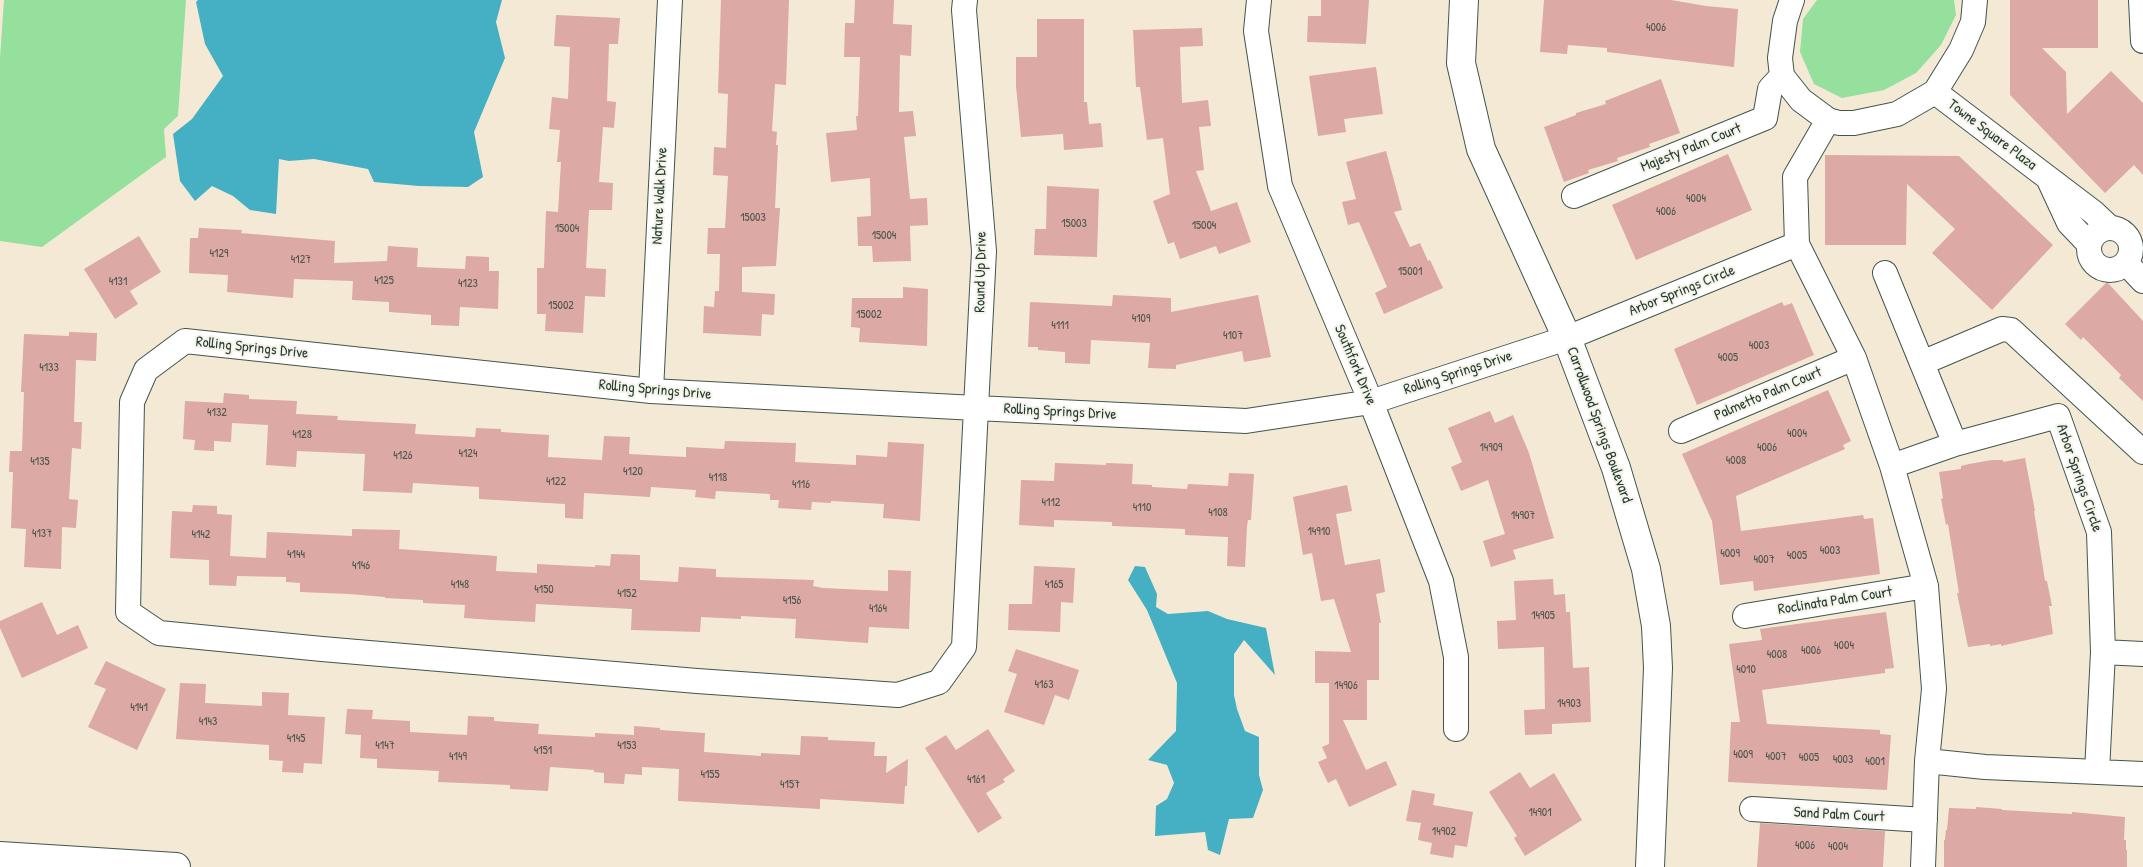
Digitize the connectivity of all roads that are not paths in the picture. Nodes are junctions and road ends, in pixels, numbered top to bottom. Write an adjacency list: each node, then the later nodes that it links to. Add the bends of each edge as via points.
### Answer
1 (670, 0): 23 (street, Nature Walk Drive)
2 (965, 0): 26 (street, Round Up Drive, via 984,251)
3 (1259, 0): 25 (street, Southfork Drive, via 1256,31 1280,186)
4 (1464, 0): 20 (street, Carrollwood Springs Boulevard, via 1461,63 1481,149)
5 (1975, 0): 10 (street, via 1973,22 1961,50)
6 (2141, 0): 8 (street)
7 (1788, 1): 9 (street, via 1780,58)
8 (2143, 41)
9 (1782, 76): 11 (street, via 1801,100); 13 (street, Majesty Palm Court, via 1770,89 1765,118)
10 (1935, 92): 11 (street, via 1897,114 1854,123); 12 (street, Towne Square Plaza)
11 (1828, 120): 15 (street, via 1795,177)
12 (2048, 178): 14 (street, Towne Square Plaza); 16 (street, Towne Square Plaza, via 2069,223)
13 (1574, 196)
14 (2109, 228): 16 (street, via 2096,232); 17 (street, Towne Square Plaza, via 2122,232 2130,243)
15 (1797, 244): 20 (street, Arbor Springs Circle); 21 (street)
16 (2089, 244): 17 (street, Towne Square Plaza, via 2090,258 2100,268 2114,270)
17 (2126, 263): 19 (street)
18 (1885, 272): 22 (street)
19 (2143, 281)
20 (1568, 338): 25 (street, Rolling Springs Drive); 45 (street, Carrollwood Springs Boulevard, via 1632,518 1656,626 1658,668)
21 (1854, 358): 28 (street, Palmetto Palm Court); 31 (street)
22 (1922, 363): 24 (street, via 2002,329 2011,330); 29 (street)
23 (651, 391): 26 (street, Rolling Springs Drive); 32 (street, Rolling Springs Drive, via 185,341 146,370 132,402 128,612 159,633 697,681 898,695 939,682 964,647)
24 (2085, 398): 27 (street); 30 (street)
25 (1371, 402): 26 (street, Rolling Springs Drive, via 1246,421); 37 (street, Southfork Drive, via 1442,581 1456,657)
26 (976, 408): 32 (street, Round Up Drive)
27 (2058, 416): 29 (street, Arbor Springs Circle); 35 (street, Arbor Springs Circle, via 2099,532)
28 (1682, 431)
29 (1954, 444): 31 (street, Arbor Springs Circle)
30 (2143, 452)
31 (1892, 466): 33 (street)
32 (969, 544)
33 (1926, 586): 34 (street, Roclinata Palm Court); 38 (street, via 1934,689)
34 (1745, 616)
35 (2102, 652): 36 (street); 39 (street, Arbor Springs Circle)
36 (2143, 654)
37 (1456, 729)
38 (1927, 761): 39 (street); 42 (street)
39 (2097, 772): 40 (street)
40 (2143, 774)
41 (1752, 810): 42 (street, Sand Palm Court)
42 (1925, 820): 46 (street)
43 (0, 856): 44 (street)
44 (176, 867)
45 (1650, 867)
46 (1923, 867)

